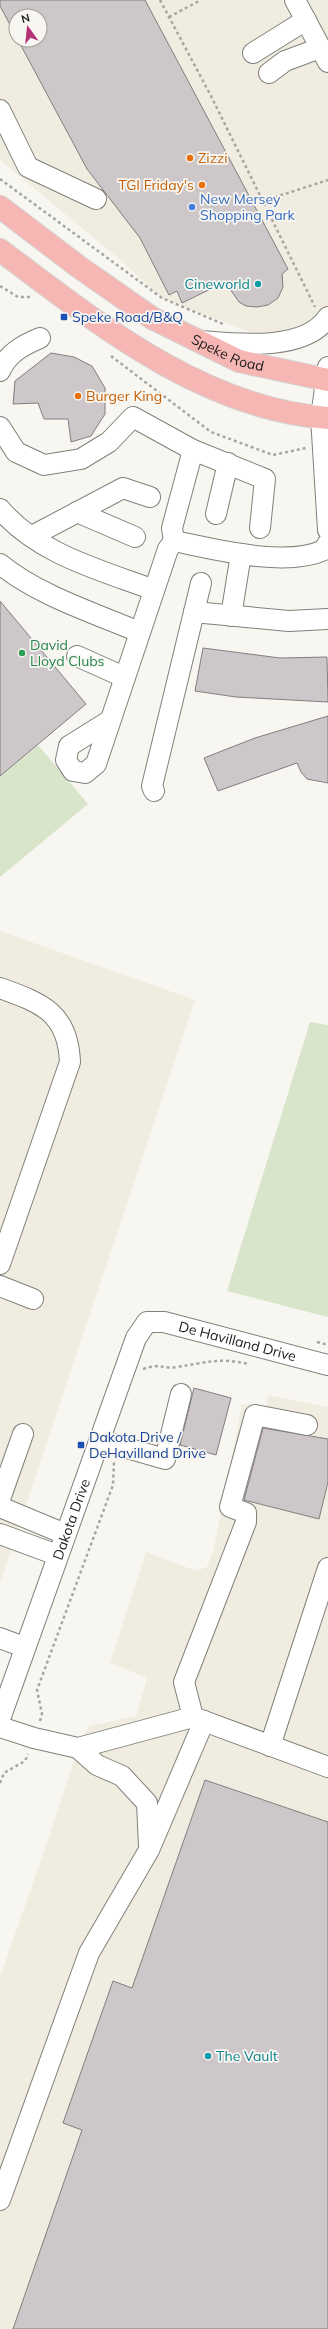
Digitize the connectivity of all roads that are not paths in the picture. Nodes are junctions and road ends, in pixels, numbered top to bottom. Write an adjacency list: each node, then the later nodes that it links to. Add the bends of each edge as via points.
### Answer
1 (295, 0): 2 (street)
2 (306, 20): 3 (street); 4 (street)
3 (253, 53)
4 (324, 55): 5 (street, via 284,61)
5 (269, 73)
6 (0, 110): 7 (street, via 28,166)
7 (96, 199)
8 (0, 207): 12 (highway, Speke Road, via 152,318)
9 (0, 250): 15 (highway, via 58,294 164,365 250,404)
10 (319, 315): 12 (street, via 322,325 296,338 252,344)
11 (40, 338): 13 (street, via 22,345 4,362)
12 (199, 341): 14 (highway, Speke Road, via 239,361)
13 (0, 371)
14 (327, 375): 15 (street)
15 (325, 418): 20 (street, via 321,447)
16 (0, 427): 17 (street, via 16,452 44,465 81,459 109,442 133,417)
17 (193, 450): 18 (street); 28 (street, via 172,528)
18 (228, 463): 23 (street); 24 (street, via 265,479)
19 (150, 497): 22 (street, via 123,488)
20 (328, 507): 25 (street)
21 (0, 509): 26 (street, via 8,519)
22 (76, 512): 26 (street); 27 (street)
23 (216, 514)
24 (260, 528)
25 (328, 530)
26 (32, 536): 33 (street, via 42,544 78,562)
27 (135, 538)
28 (174, 541): 30 (street); 33 (street, via 168,549)
29 (328, 543): 30 (street, via 324,550 301,557)
30 (240, 554): 35 (street)
31 (0, 564): 37 (street, via 11,573 45,591)
32 (200, 583): 34 (street)
33 (154, 590): 37 (street)
34 (194, 612): 35 (street); 41 (street, via 152,786)
35 (231, 616): 36 (street, via 289,621)
36 (328, 619)
37 (139, 632): 39 (street)
38 (77, 656): 39 (street)
39 (124, 677): 40 (street)
40 (109, 721)
41 (154, 791)
42 (0, 988): 43 (street, via 29,998 55,1016 64,1028 69,1044 70,1062)
43 (0, 1264)
44 (0, 1286): 45 (street)
45 (33, 1299)
46 (147, 1322): 47 (street, De Havilland Drive, via 164,1322); 51 (street, Dakota Drive, via 136,1338)
47 (328, 1365)
48 (181, 1394): 51 (street, via 165,1459)
49 (307, 1425): 61 (street, via 255,1414 230,1507 246,1513 246,1522 184,1682)
50 (23, 1434): 52 (street)
51 (107, 1443): 55 (street, Dakota Drive)
52 (0, 1499)
53 (0, 1507): 55 (street)
54 (0, 1534): 56 (street)
55 (65, 1534): 56 (street, Dakota Drive)
56 (57, 1555): 59 (street, Dakota Drive)
57 (328, 1568): 63 (street)
58 (0, 1638): 59 (street)
59 (24, 1647): 60 (street, Dakota Drive)
60 (0, 1719)
61 (199, 1719): 63 (street); 64 (street); 66 (street)
62 (0, 1727): 64 (street)
63 (270, 1746): 65 (street)
64 (78, 1748): 66 (street, via 98,1765 122,1776 147,1803)
65 (328, 1767)
66 (149, 1850): 67 (street, via 89,1953)
67 (0, 2200)

